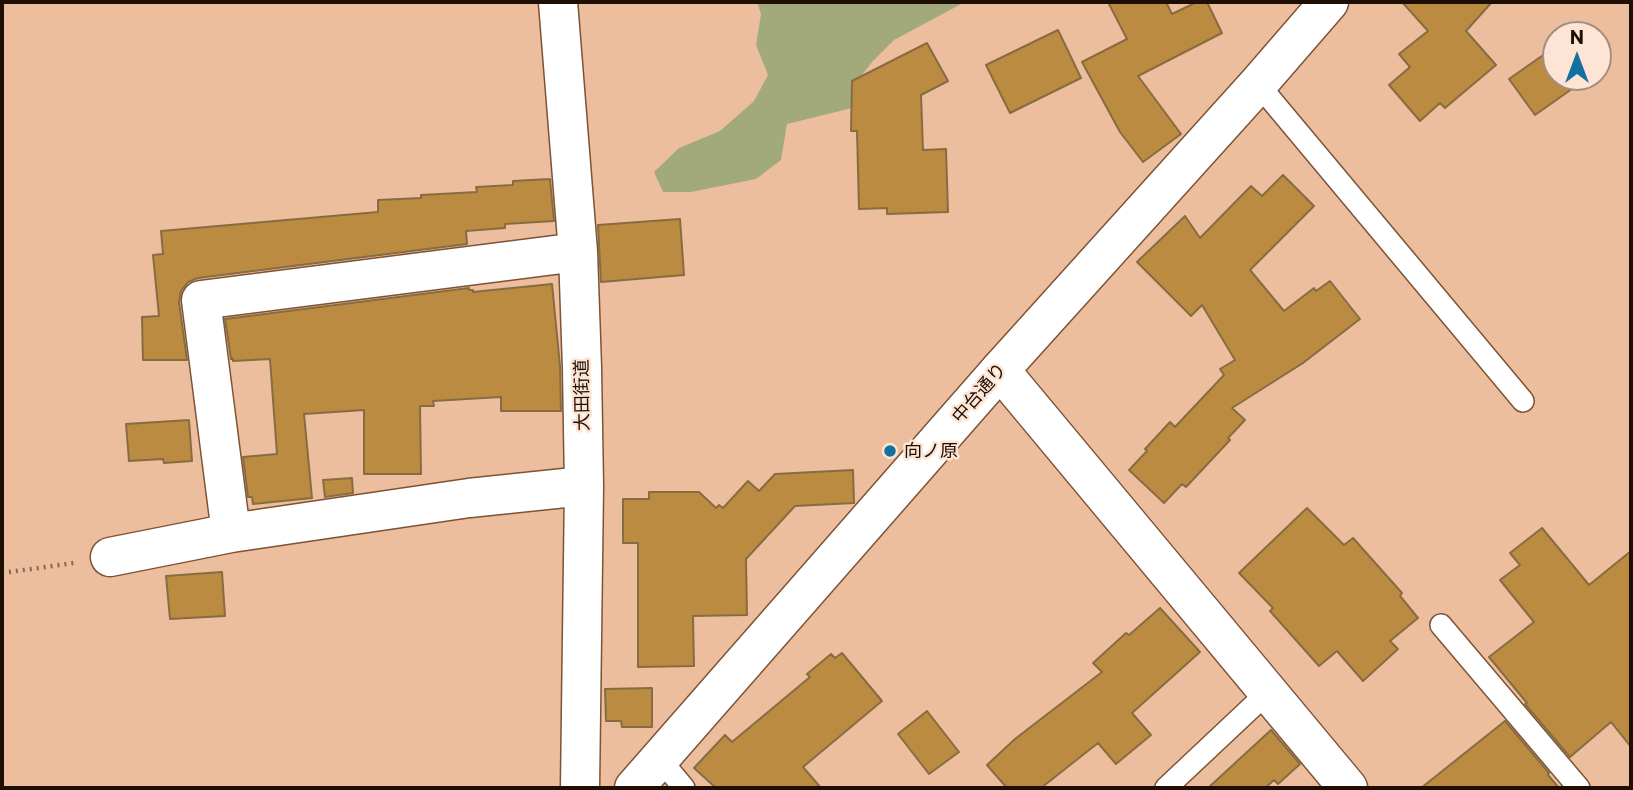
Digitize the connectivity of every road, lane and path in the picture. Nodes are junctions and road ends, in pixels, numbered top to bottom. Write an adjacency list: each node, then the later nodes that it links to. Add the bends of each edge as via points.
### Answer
1 (558, 2): 4 (street, 大田街道)
2 (1329, 2): 3 (street, 中台通り)
3 (1258, 84): 5 (street, 中台通り); 6 (lane)
4 (578, 252): 7 (street, 大田街道); 8 (street, via 201,300)
5 (1000, 370): 12 (street); 13 (street, 中台通り)
6 (1523, 401)
7 (584, 486): 8 (street); 14 (street, 大田街道)
8 (231, 533): 9 (street)
9 (110, 557): 10 (path)
10 (2, 573)
11 (1441, 625): 19 (lane)
12 (1268, 692): 17 (lane); 18 (street)
13 (659, 758): 15 (street, 中台通り); 16 (lane)
14 (580, 788)
15 (634, 788)
16 (684, 788)
17 (1166, 788)
18 (1348, 788)
19 (1579, 788)

